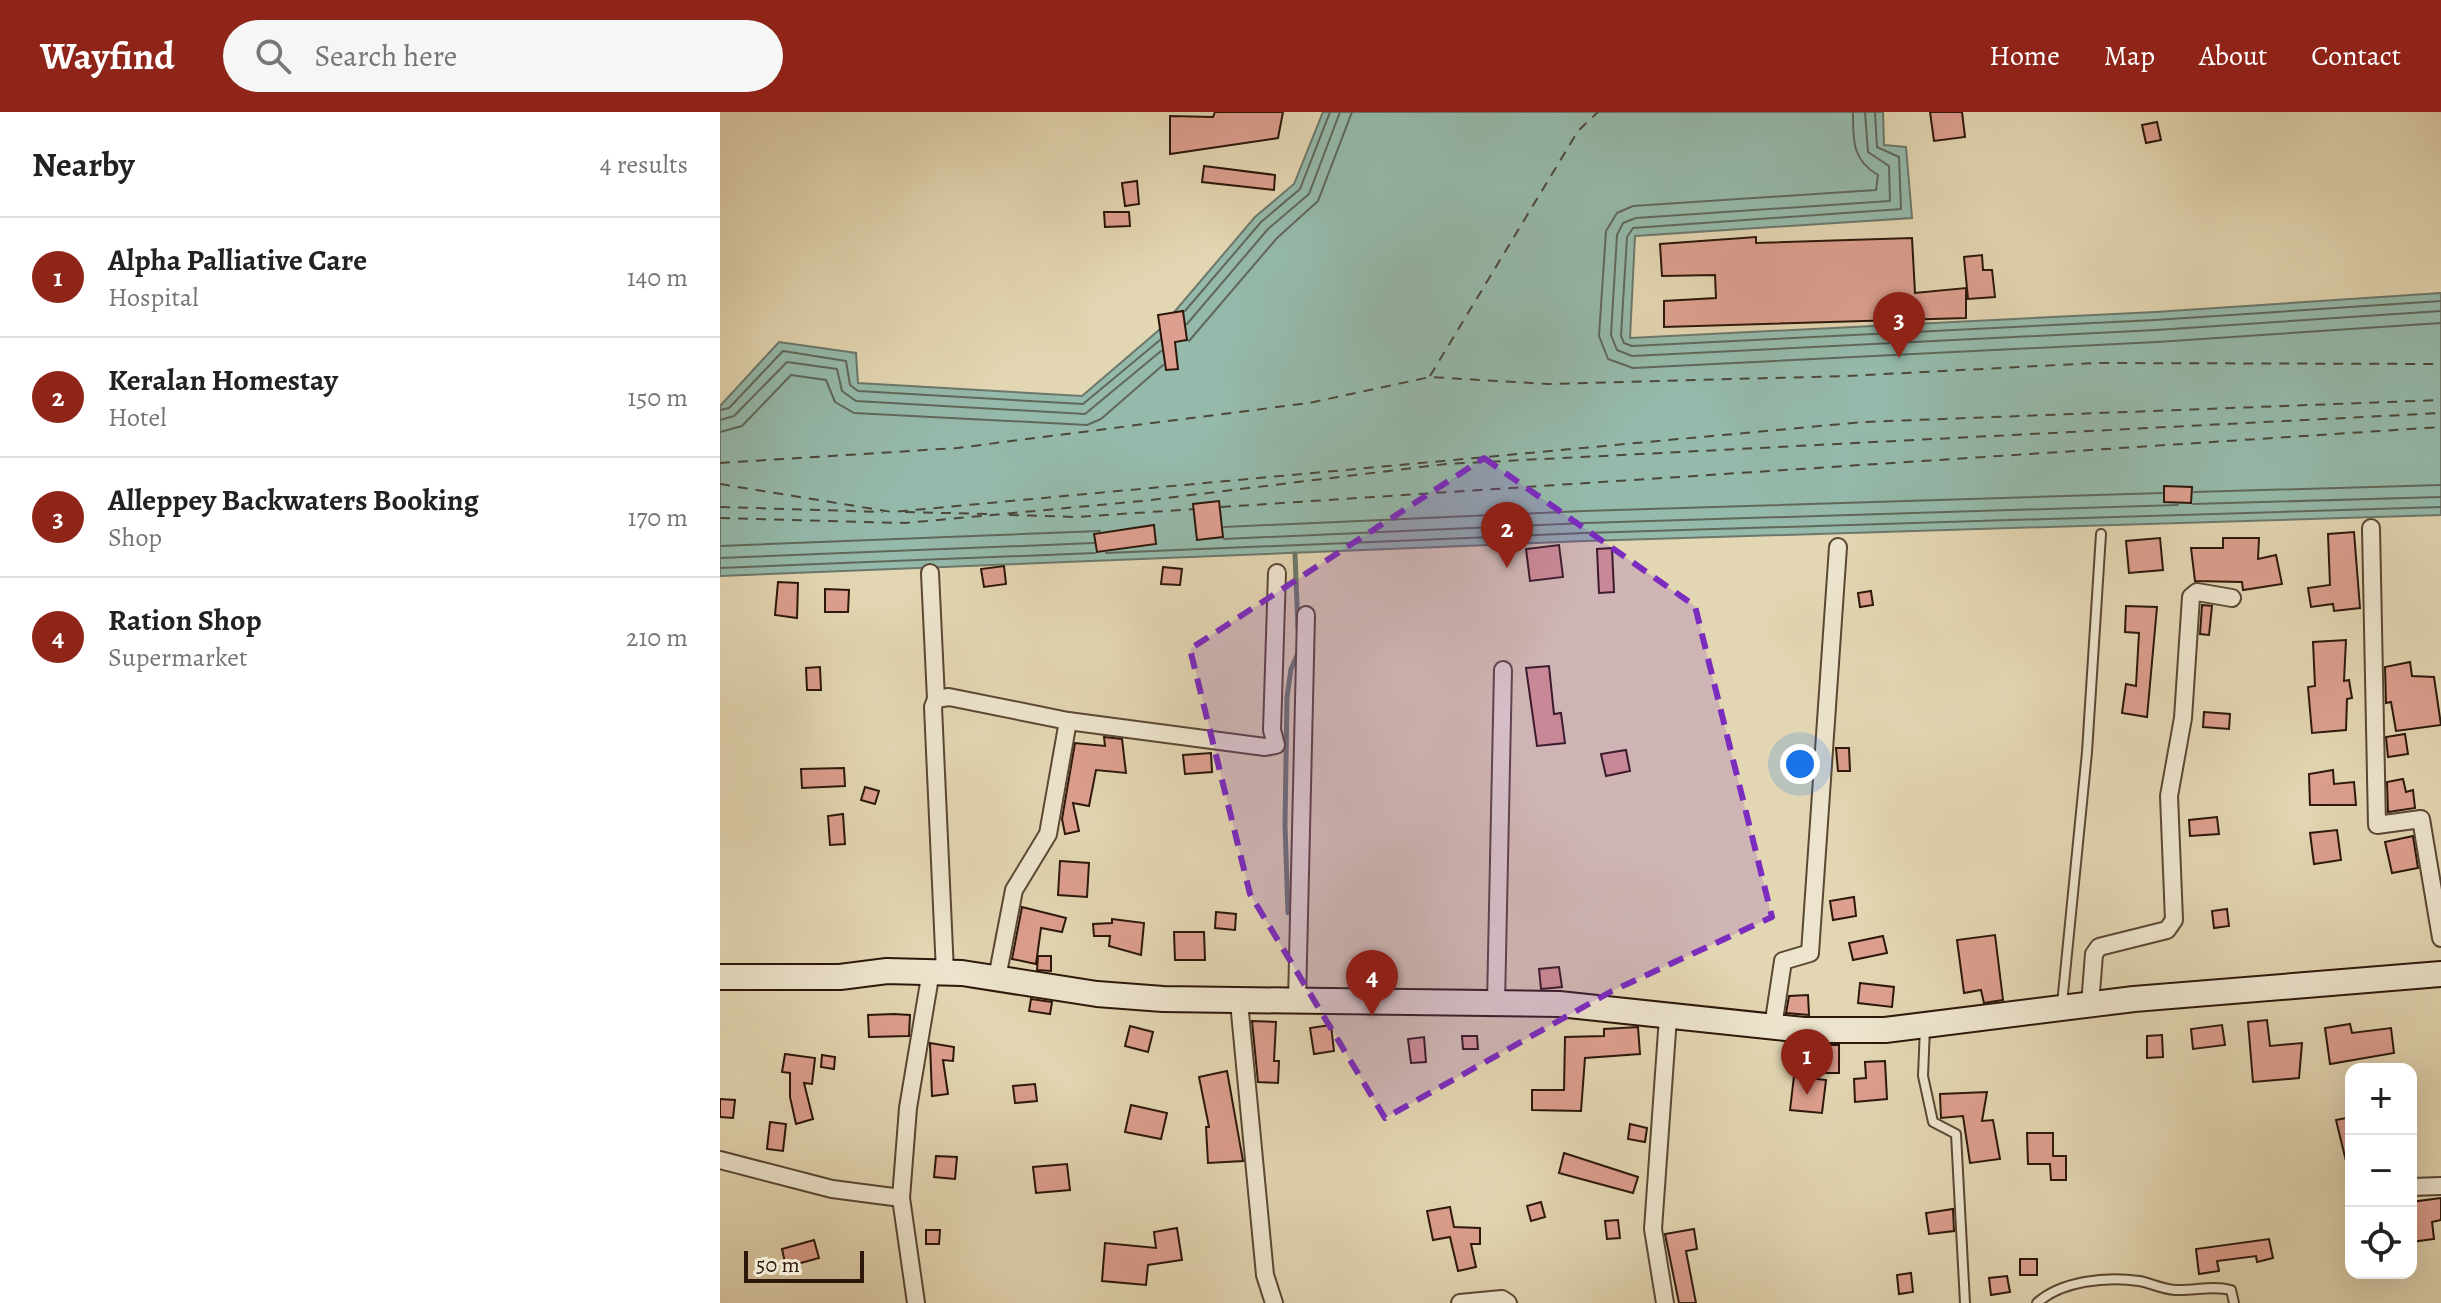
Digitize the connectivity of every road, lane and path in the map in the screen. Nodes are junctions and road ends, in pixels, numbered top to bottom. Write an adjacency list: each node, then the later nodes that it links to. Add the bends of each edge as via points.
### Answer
1 (2371, 528): 11 (street, via 2377,825 2421,819)
2 (2101, 534): 20 (lane, via 2087,752)
3 (1838, 547): 23 (street, via 1810,953 1783,961)
4 (930, 573): 9 (street)
5 (1277, 573): 10 (street, via 1272,730 1276,745)
6 (2232, 598): 19 (street, via 2197,592 2191,597 2183,718 2169,788 2174,920 2167,930 2099,947)
7 (1306, 615): 17 (street)
8 (1503, 670): 18 (street)
9 (936, 699): 10 (street, via 949,697); 12 (street)
10 (1068, 721): 15 (street, via 1048,834 1014,890)
11 (2441, 938)
12 (938, 972): 14 (main road); 15 (main road); 27 (street, via 908,1108)
13 (2441, 974): 19 (main road)
14 (720, 977)
15 (997, 978): 16 (main road, via 1097,994)
16 (1239, 1002): 17 (main road); 29 (street, via 1265,1275)
17 (1297, 1002): 18 (main road)
18 (1496, 1003): 21 (main road, via 1559,1004)
19 (2090, 1005): 20 (main road)
20 (2061, 1009): 22 (main road)
21 (1668, 1017): 23 (main road); 32 (street, via 1653,1229)
22 (1925, 1026): 23 (main road); 33 (lane, via 1923,1076 1933,1122 1956,1134)
23 (1773, 1027)
24 (720, 1160): 27 (street, via 832,1189)
25 (2441, 1186): 26 (street)
26 (2417, 1187)
27 (901, 1198): 28 (street)
28 (916, 1303)
29 (1274, 1303)
30 (1463, 1303): 31 (street)
31 (1508, 1303)
32 (1665, 1303)
33 (1965, 1303)
34 (2037, 1303): 35 (lane, via 2047,1293 2094,1281 2140,1281 2188,1291 2215,1286 2231,1290)
35 (2234, 1303)

